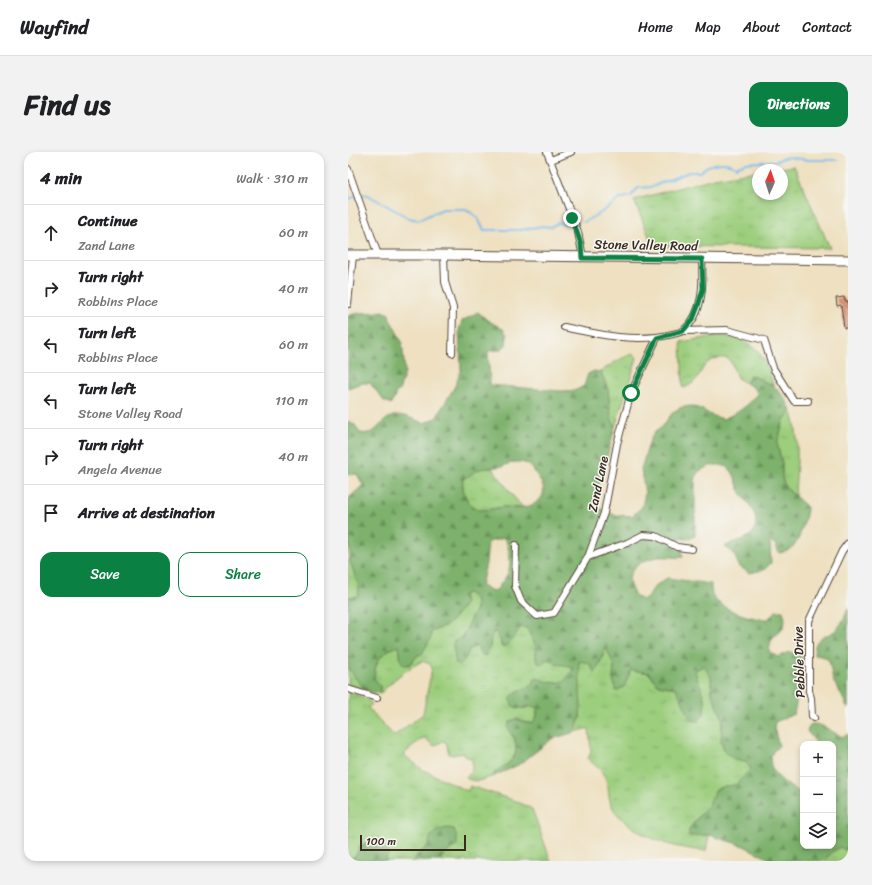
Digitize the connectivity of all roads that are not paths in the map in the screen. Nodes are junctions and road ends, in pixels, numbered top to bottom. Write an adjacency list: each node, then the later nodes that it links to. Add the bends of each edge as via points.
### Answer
1 (547, 152): 3 (street)
2 (571, 152): 3 (street)
3 (551, 160): 8 (street, via 578,232)
4 (348, 169): 5 (street)
5 (378, 255): 6 (street, Stone Valley Road); 7 (street, Stone Valley Road)
6 (444, 255): 8 (street, Stone Valley Road); 15 (street, via 446,282 453,308)
7 (350, 256): 11 (street)
8 (582, 258): 9 (street, Stone Valley Road)
9 (702, 259): 10 (street, Stone Valley Road); 13 (street, via 703,289 693,319)
10 (848, 260)
11 (348, 304)
12 (564, 327): 14 (street, via 606,336)
13 (683, 331): 14 (street); 16 (street, via 727,330 764,340 773,368 794,401)
14 (657, 338): 20 (street, Zand Lane, via 631,393 617,444 604,513)
15 (452, 353)
16 (808, 401)
17 (848, 543): 23 (street, Pebble Drive, via 809,621 809,691)
18 (516, 545): 20 (street, Zand Lane, via 515,586 521,601 537,616 554,613)
19 (692, 549): 20 (street, via 677,547 656,536 643,535)
20 (588, 557)
21 (348, 689): 22 (street)
22 (377, 698)
23 (814, 718)

